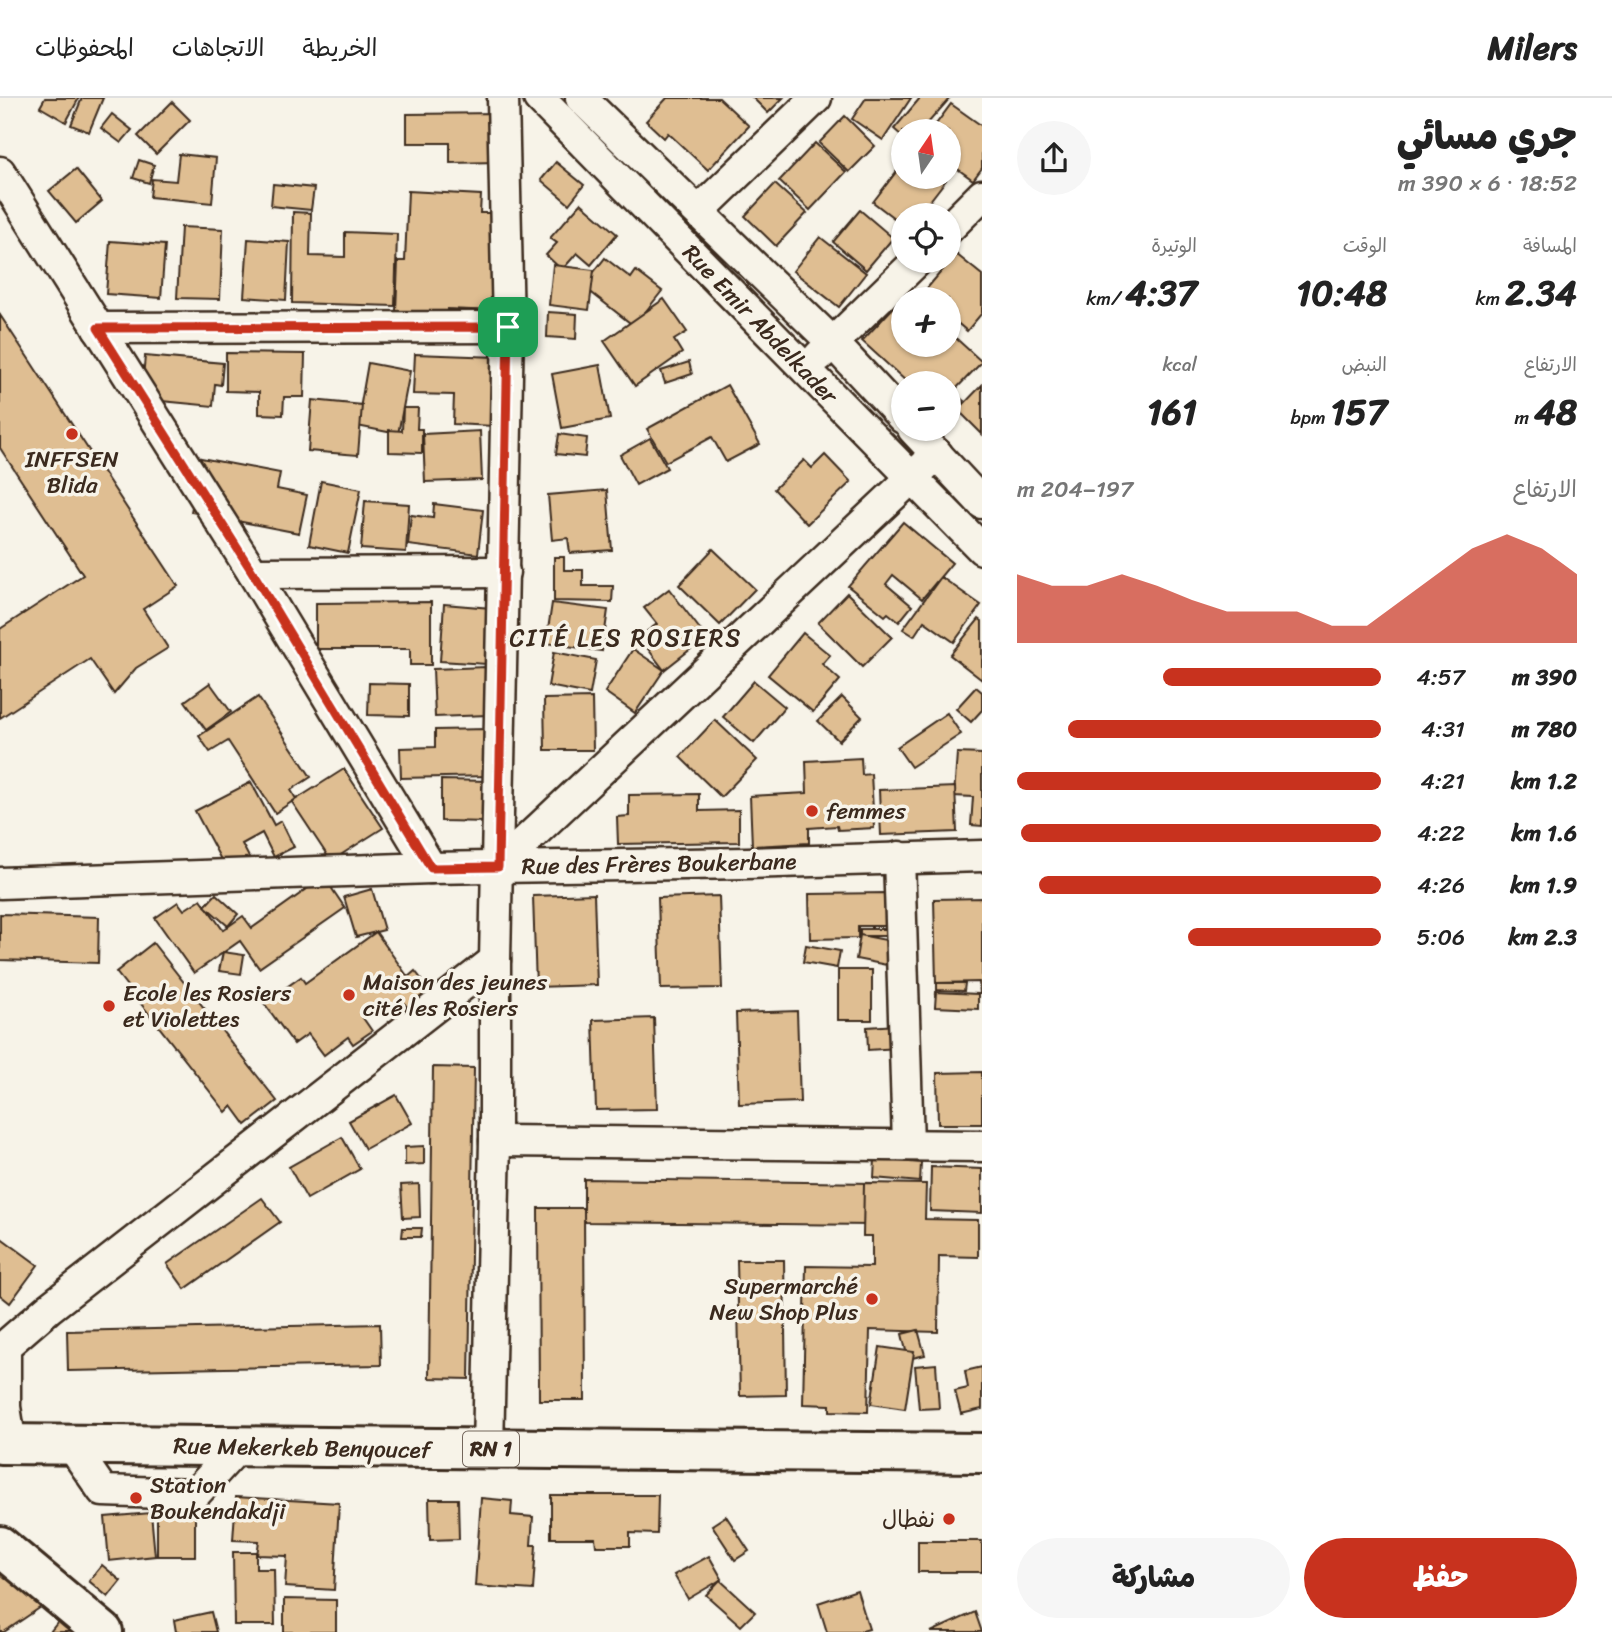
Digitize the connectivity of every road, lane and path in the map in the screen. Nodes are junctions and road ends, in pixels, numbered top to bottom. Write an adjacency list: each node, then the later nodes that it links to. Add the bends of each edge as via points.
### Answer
1 (503, 98): 10 (street)
2 (538, 98): 13 (street, Rue Emir Abdelkader)
3 (581, 98): 7 (street, Rue Emir Abdelkader)
4 (816, 98): 7 (street)
5 (0, 172): 11 (street)
6 (982, 195): 8 (street)
7 (699, 211): 12 (street, Rue Emir Abdelkader)
8 (961, 216)
9 (904, 273): 12 (street)
10 (508, 327): 11 (street); 20 (street)
11 (98, 328): 21 (street)
12 (834, 344): 13 (street); 14 (street, Rue Emir Abdelkader)
13 (804, 369): 17 (street, Rue Emir Abdelkader)
14 (891, 405)
15 (925, 441): 16 (street)
16 (937, 454): 17 (street); 18 (street)
17 (911, 477): 19 (street, Rue Emir Abdelkader); 24 (street)
18 (982, 503)
19 (982, 550)
20 (504, 572): 21 (street); 24 (street)
21 (253, 573): 25 (street)
22 (982, 856): 23 (street, Rue des Frères Boukerbane)
23 (900, 857): 24 (street, Rue des Frères Boukerbane); 29 (street)
24 (498, 867): 25 (street, Rue des Frères Boukerbane); 27 (street)
25 (431, 868): 26 (street, Rue des Frères Boukerbane)
26 (0, 883)
27 (495, 960): 28 (street); 31 (street, via 5,1346)
28 (495, 1141): 29 (street); 33 (street)
29 (908, 1144): 30 (street)
30 (982, 1146)
31 (3, 1405): 32 (street)
32 (6, 1445): 33 (main road, Rue Mekerkeb Benyoucef / RN 1)
33 (488, 1449): 34 (main road, Rue Mekerkeb Benyoucef / RN 1)
34 (982, 1453)
35 (0, 1546): 36 (main road)
36 (103, 1632)

